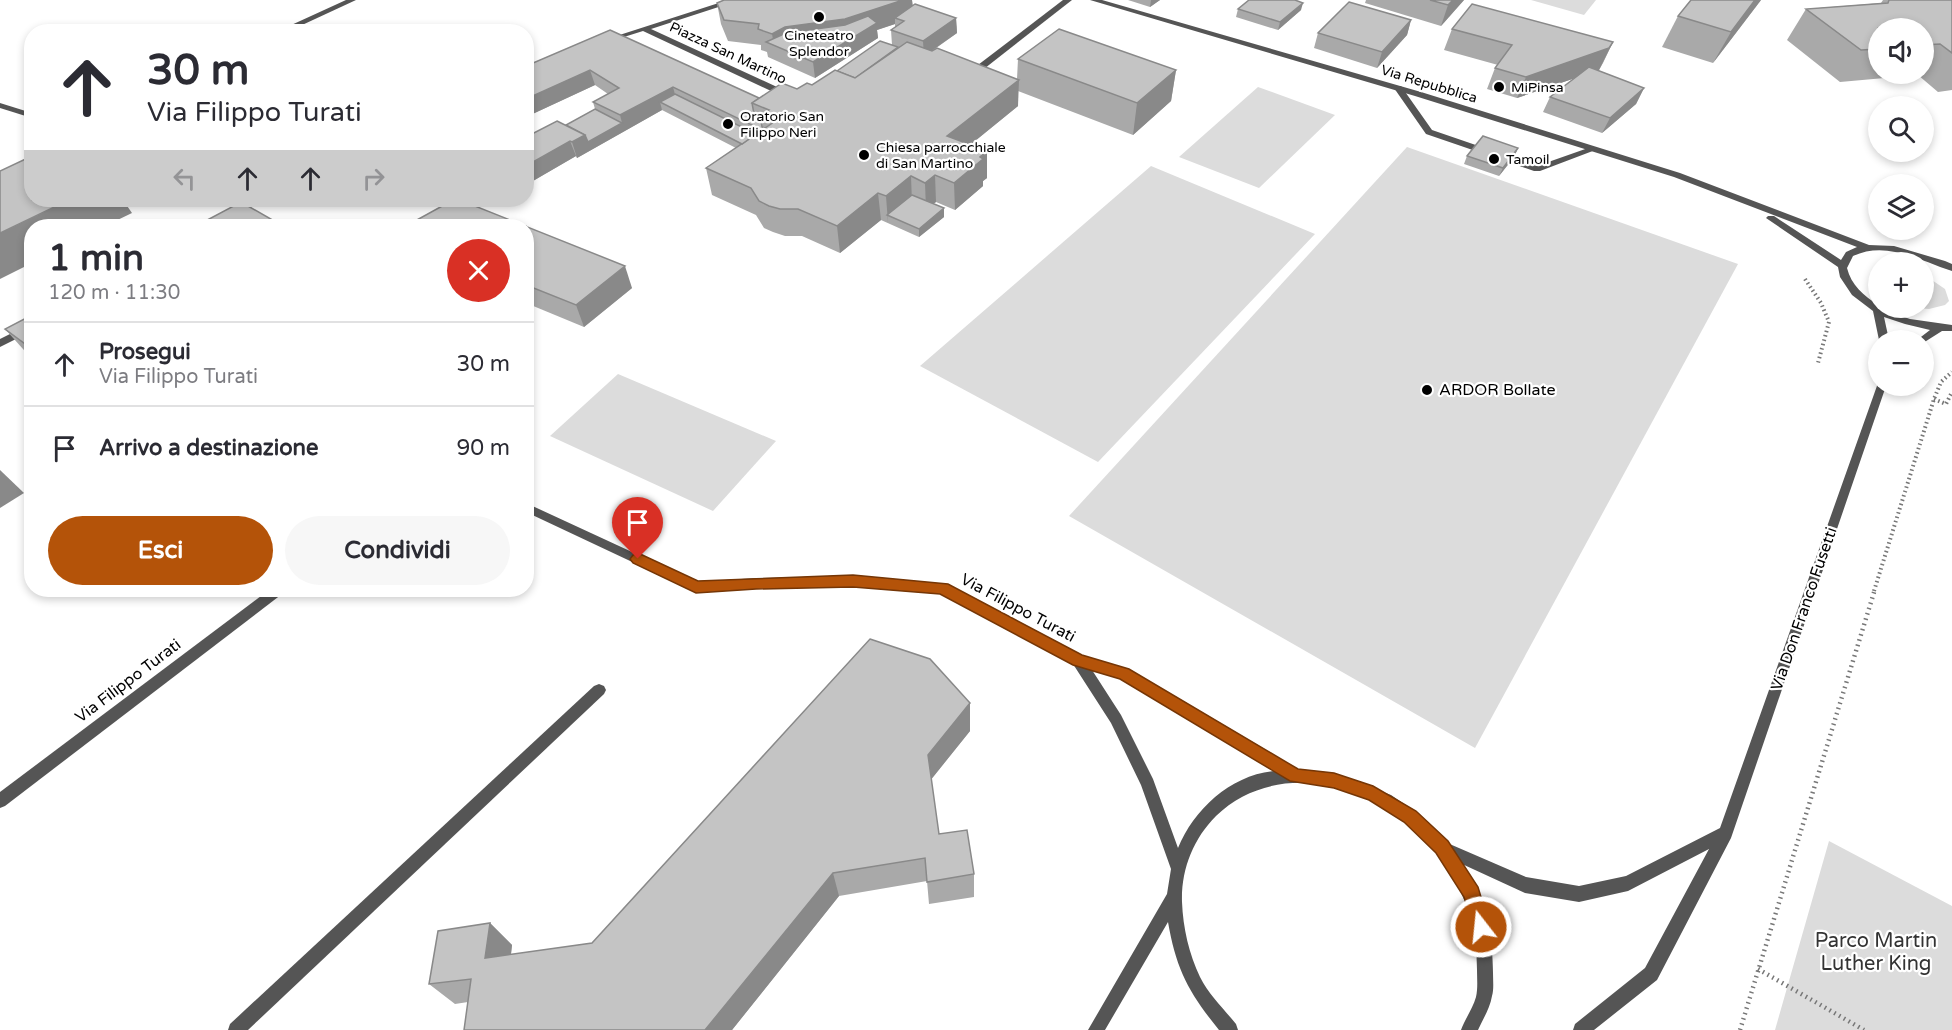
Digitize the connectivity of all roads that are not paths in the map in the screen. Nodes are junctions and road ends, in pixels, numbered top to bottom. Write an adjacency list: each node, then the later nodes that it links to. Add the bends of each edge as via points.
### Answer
1 (352, 0): 5 (street)
2 (736, 0): 6 (street)
3 (1068, 0): 8 (street)
4 (1095, 0): 9 (street, Via Repubblica)
5 (297, 24)
6 (644, 29): 7 (street); 10 (street, Piazza San Martino)
7 (600, 43)
8 (977, 70)
9 (1398, 88): 13 (street, Via Repubblica); 13 (street, via 1429,132 1537,169)
10 (801, 101)
11 (0, 105): 12 (street)
12 (24, 113)
13 (1594, 149): 14 (street, Via Repubblica, via 1677,175)
14 (1753, 206): 17 (street, Via Repubblica); 18 (street, Via Repubblica)
15 (246, 207): 16 (street)
16 (227, 219)
17 (1869, 248): 18 (street, via 1856,251); 19 (street, Via Repubblica, via 1909,251)
18 (1842, 265): 20 (street, via 1850,286)
19 (1952, 268)
20 (1868, 301)
21 (1903, 318): 22 (street)
22 (1939, 328): 23 (street); 25 (street)
23 (1952, 328)
24 (24, 330): 26 (street)
25 (1934, 332)
26 (0, 343)
27 (1878, 396): 34 (street, Via Don Franco Fusetti)
28 (534, 511): 30 (street, Via Filippo Turati, via 696,587 853,581 943,588)
29 (269, 597): 33 (street, Via Filippo Turati)
30 (1078, 660): 32 (street, Via Filippo Turati, via 1124,674); 36 (street, Via Filippo Turati, via 1116,718 1148,784)
31 (599, 690): 38 (street)
32 (1295, 776): 35 (street, via 1334,780 1373,794 1410,816); 36 (street, via 1255,783 1220,800 1194,829)
33 (0, 801)
34 (1726, 833): 35 (street, via 1628,883 1580,894 1525,885); 42 (street, Via Don Franco Fusetti, via 1651,974)
35 (1442, 847): 41 (street, via 1472,893 1486,944 1485,996)
36 (1177, 866): 37 (street)
37 (1173, 898): 39 (street); 40 (street, via 1179,944 1199,990)
38 (236, 1030)
39 (1096, 1030)
40 (1230, 1030)
41 (1469, 1030)
42 (1581, 1030)

